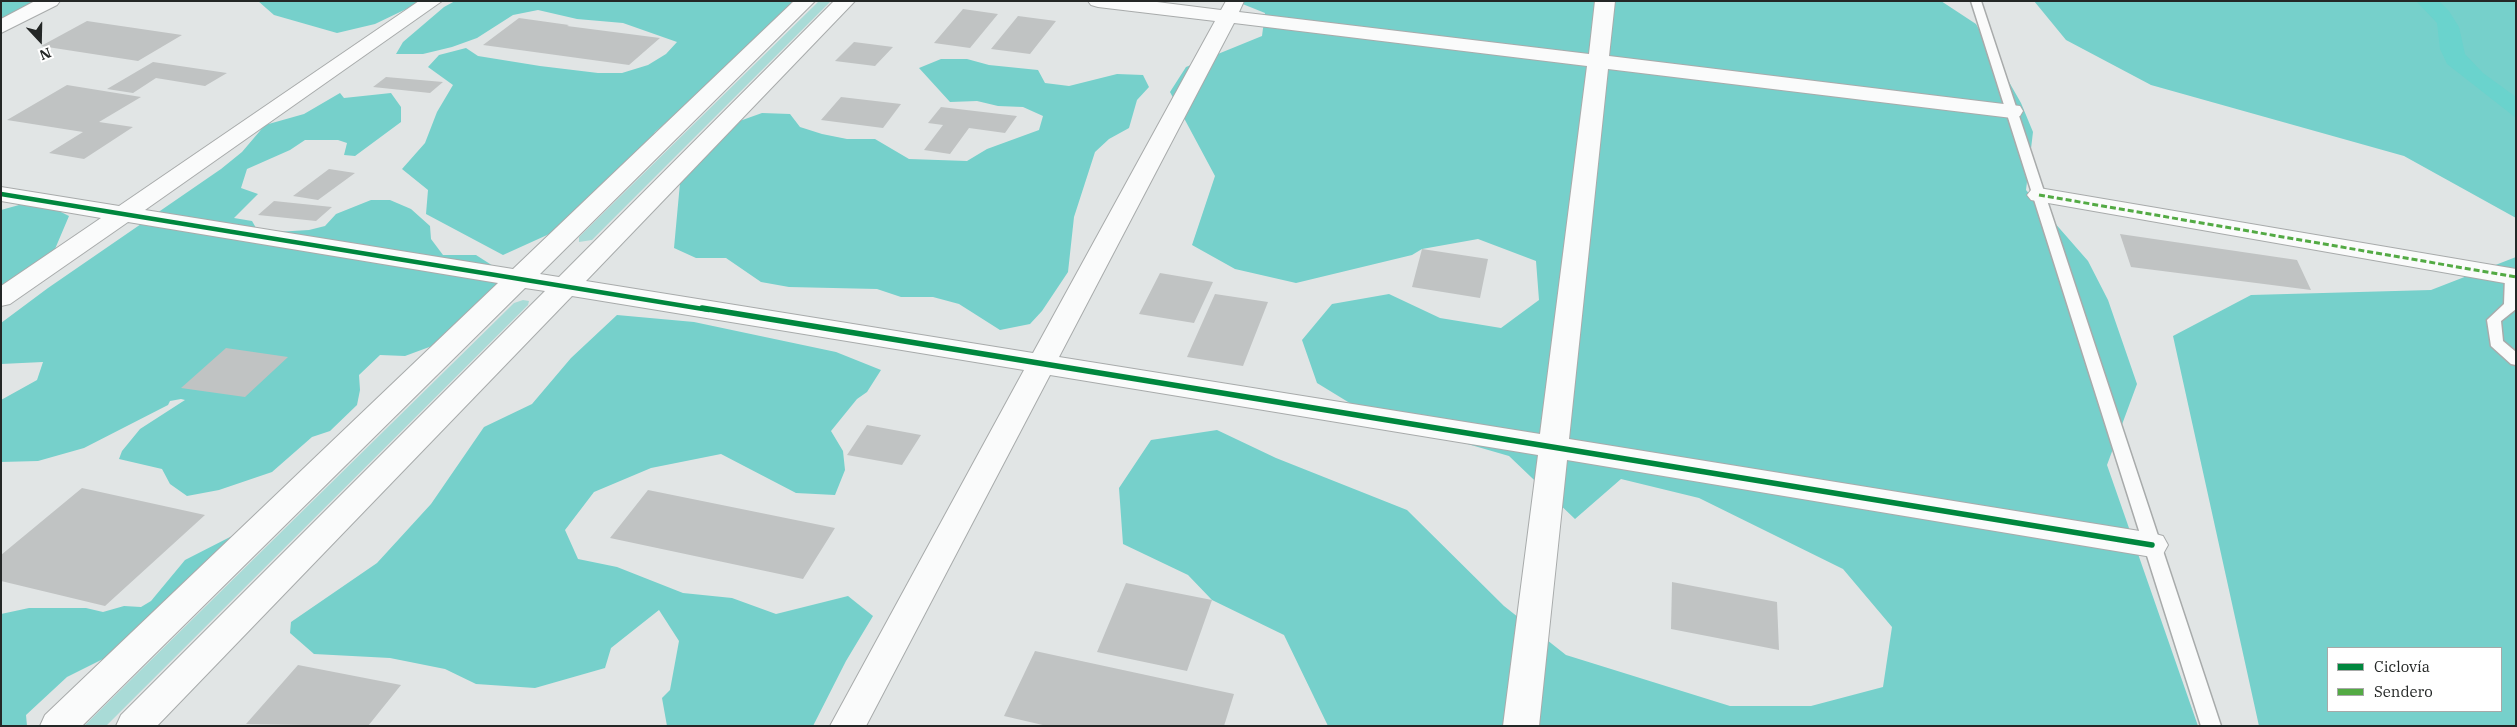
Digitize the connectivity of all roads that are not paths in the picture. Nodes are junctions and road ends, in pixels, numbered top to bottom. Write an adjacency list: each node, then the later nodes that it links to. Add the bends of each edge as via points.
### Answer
1 (50, 1): 9 (street)
2 (432, 1): 14 (street)
3 (805, 1): 16 (street)
4 (845, 1): 17 (street)
5 (1098, 1): 8 (street)
6 (1605, 1): 10 (street)
7 (1976, 1): 11 (lane)
8 (1232, 9): 10 (street); 20 (street)
9 (1, 27)
10 (1598, 61): 11 (street); 21 (street)
11 (2012, 111): 13 (lane)
12 (1, 194): 14 (street)
13 (2039, 195): 15 (street); 22 (lane)
14 (123, 214): 16 (street); 18 (street)
15 (2514, 277): 19 (lane, via 2512,306 2494,320 2496,343)
16 (520, 278): 17 (street); 23 (street)
17 (564, 286): 20 (street); 24 (street)
18 (1, 298)
19 (2516, 360)
20 (1042, 364): 21 (street); 25 (street)
21 (1553, 447): 22 (street); 26 (street)
22 (2152, 545): 27 (lane)
23 (58, 726)
24 (134, 726)
25 (848, 726)
26 (1521, 726)
27 (2211, 726)

